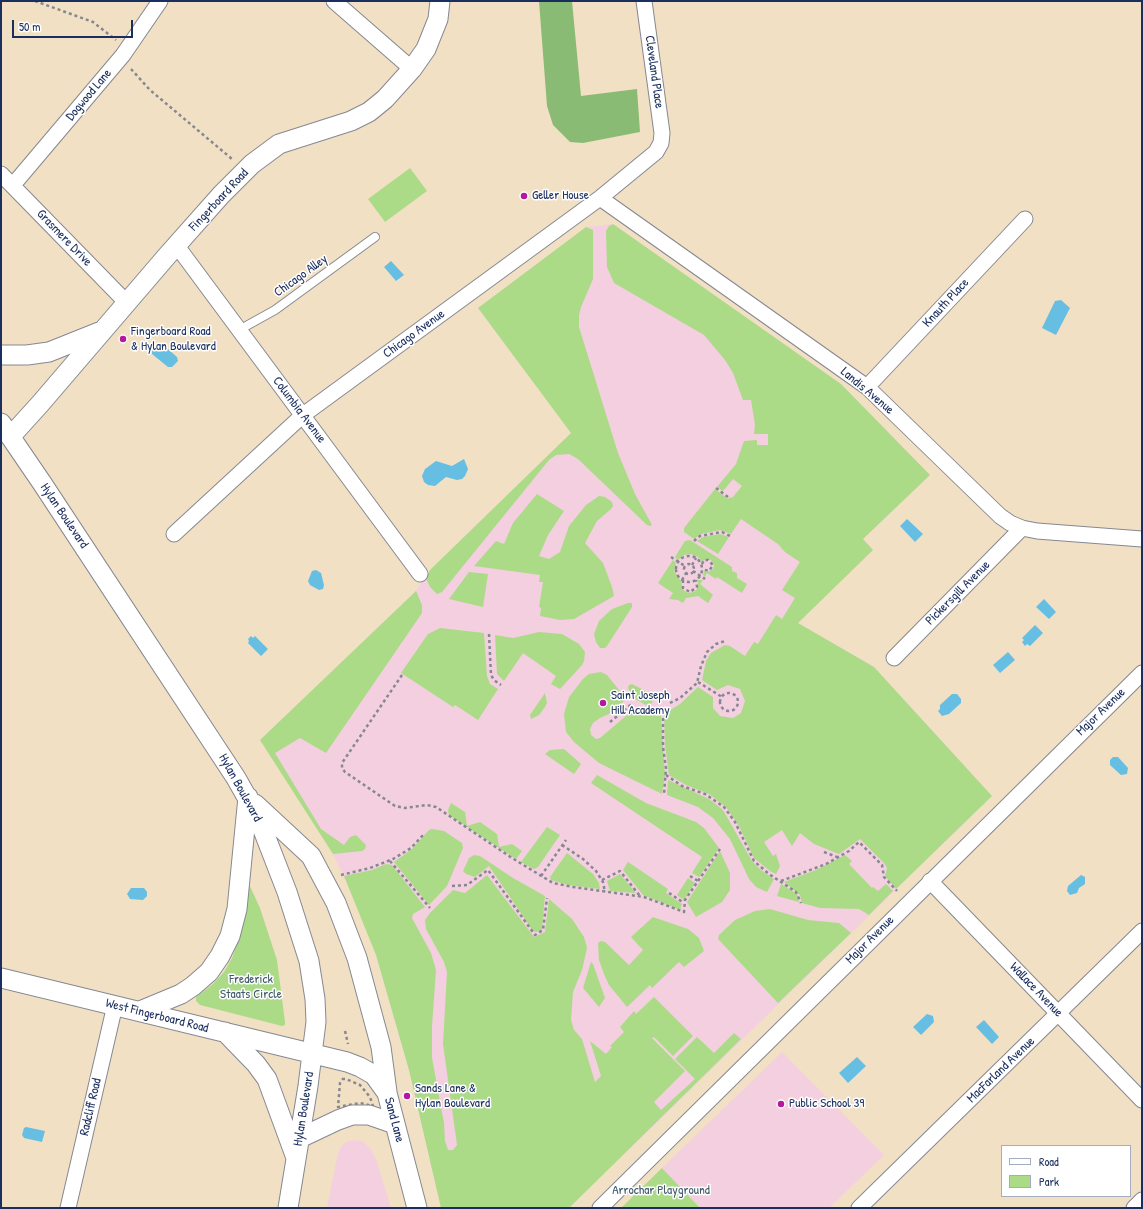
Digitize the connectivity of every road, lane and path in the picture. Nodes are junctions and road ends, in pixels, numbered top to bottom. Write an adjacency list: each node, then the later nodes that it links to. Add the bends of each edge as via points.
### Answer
1 (35, 1): 6 (path, via 93,22)
2 (160, 1): 12 (street, Dogwood Lane, via 123,55)
3 (334, 1): 7 (street)
4 (440, 1): 7 (street, Fingerboard Road, via 438,19 431,39)
5 (644, 1): 9 (street, Cleveland Place, via 662,133)
6 (118, 41)
7 (412, 69): 16 (street, Fingerboard Road, via 385,99 369,112 351,121 289,140 270,150 241,174)
8 (131, 70): 10 (path, via 150,90)
9 (661, 143): 13 (street, Chicago Avenue, via 656,152)
10 (232, 160)
11 (1, 174): 12 (street, Grasmere Drive)
12 (13, 185): 17 (street, Grasmere Drive)
13 (600, 198): 21 (street, Landis Avenue); 22 (street, Chicago Avenue)
14 (1025, 220): 21 (street, Knauth Place)
15 (375, 237): 18 (lane, Chicago Alley, via 275,310)
16 (177, 246): 17 (street, Fingerboard Road); 18 (street, Columbia Avenue)
17 (127, 303): 19 (street, Fingerboard Road)
18 (239, 330): 22 (street, Columbia Avenue)
19 (102, 331): 20 (street, via 49,352); 23 (street, Fingerboard Road, via 37,409)
20 (1, 355)
21 (867, 387): 26 (street, Landis Avenue, via 1000,516)
22 (303, 415): 27 (street, Chicago Avenue); 39 (street, Columbia Avenue)
23 (6, 429): 58 (street, Hylan Boulevard)
24 (716, 488): 25 (path)
25 (728, 497)
26 (1022, 528): 29 (street, Landis Avenue); 46 (street, Pickersgill Avenue)
27 (174, 534)
28 (730, 536): 30 (path, via 722,532 700,536)
29 (1142, 540)
30 (694, 541)
31 (671, 557): 33 (path)
32 (696, 558): 33 (path, via 684,557); 34 (path); 36 (path)
33 (678, 562): 35 (path); 42 (path, via 676,570)
34 (692, 565): 35 (path); 37 (path)
35 (685, 566): 38 (path)
36 (702, 566): 36 (path, via 703,561 708,560 713,565 709,570); 40 (path)
37 (693, 571): 38 (path); 40 (path)
38 (686, 573): 42 (path)
39 (420, 574)
40 (700, 576): 41 (path); 43 (path)
41 (705, 579)
42 (682, 580): 43 (path); 43 (path, via 683,588 690,592 697,587)
43 (696, 580)
44 (489, 634): 50 (path, via 491,675)
45 (725, 641): 49 (path, via 716,644 707,652)
46 (894, 658)
47 (1142, 673): 72 (street, Major Avenue)
48 (402, 675): 67 (path, via 343,761 344,771 400,808 427,805 436,807)
49 (698, 682): 51 (path); 53 (path)
50 (501, 685)
51 (722, 697): 51 (path, via 727,693 735,696 738,704 730,711 724,709 721,705)
52 (633, 703): 55 (path)
53 (670, 703)
54 (663, 718): 56 (path)
55 (610, 722)
56 (666, 775): 57 (path); 71 (path, via 682,786 705,794 724,807 735,822 754,860)
57 (664, 795)
58 (248, 797): 85 (street, via 237,909 230,936 220,956 209,972 193,986 181,994); 90 (street, Hylan Boulevard, via 272,851 305,948 315,999); 92 (street, via 311,856 336,903 357,958 381,1047)
59 (424, 834): 65 (path, via 411,848)
60 (566, 840): 61 (path)
61 (562, 845): 67 (path); 69 (path, via 589,864)
62 (720, 850): 70 (path)
63 (824, 852): 64 (path)
64 (838, 857): 71 (path, via 817,868); 75 (path, via 860,842 882,865 884,877)
65 (390, 860): 66 (path, via 370,868); 81 (path)
66 (339, 875)
67 (541, 876): 74 (path, via 560,885)
68 (690, 876): 70 (path)
69 (602, 880): 74 (path); 77 (path, via 620,872)
70 (698, 881): 79 (path)
71 (780, 881): 80 (path, via 796,892)
72 (930, 881): 86 (street, Wallace Avenue); 101 (street, Major Avenue)
73 (452, 886): 78 (path, via 467,885 488,870 536,935 543,930)
74 (605, 892): 77 (path)
75 (897, 892)
76 (669, 893): 79 (path)
77 (641, 896): 79 (path, via 684,912)
78 (547, 898)
79 (684, 903)
80 (801, 903)
81 (430, 908)
82 (1142, 931): 86 (street, MacFarland Avenue)
83 (1, 978): 84 (street, West Fingerboard Road)
84 (115, 1005): 85 (street, West Fingerboard Road); 98 (street, Radcliff Road)
85 (140, 1011): 88 (street, West Fingerboard Road)
86 (1058, 1013): 93 (street, Wallace Avenue); 102 (street, MacFarland Avenue)
87 (345, 1031): 89 (path, via 346,1041)
88 (225, 1032): 90 (street, West Fingerboard Road); 96 (street, via 267,1079)
89 (350, 1044)
90 (313, 1054): 92 (street, Sand Lane, via 360,1066 379,1081); 95 (street, Hylan Boulevard)
91 (346, 1079): 91 (path, via 360,1085 370,1097 373,1106 360,1103 338,1107 340,1081)
92 (387, 1093): 94 (street, Sand Lane)
93 (1142, 1100)
94 (395, 1124): 95 (street, via 369,1115 352,1115); 100 (street, Sand Lane)
95 (300, 1138): 96 (street, Hylan Boulevard)
96 (297, 1159): 99 (street, Hylan Boulevard)
97 (1142, 1200): 103 (street)
98 (68, 1208)
99 (288, 1208)
100 (417, 1208)
101 (600, 1208)
102 (859, 1208)
103 (1134, 1208)

